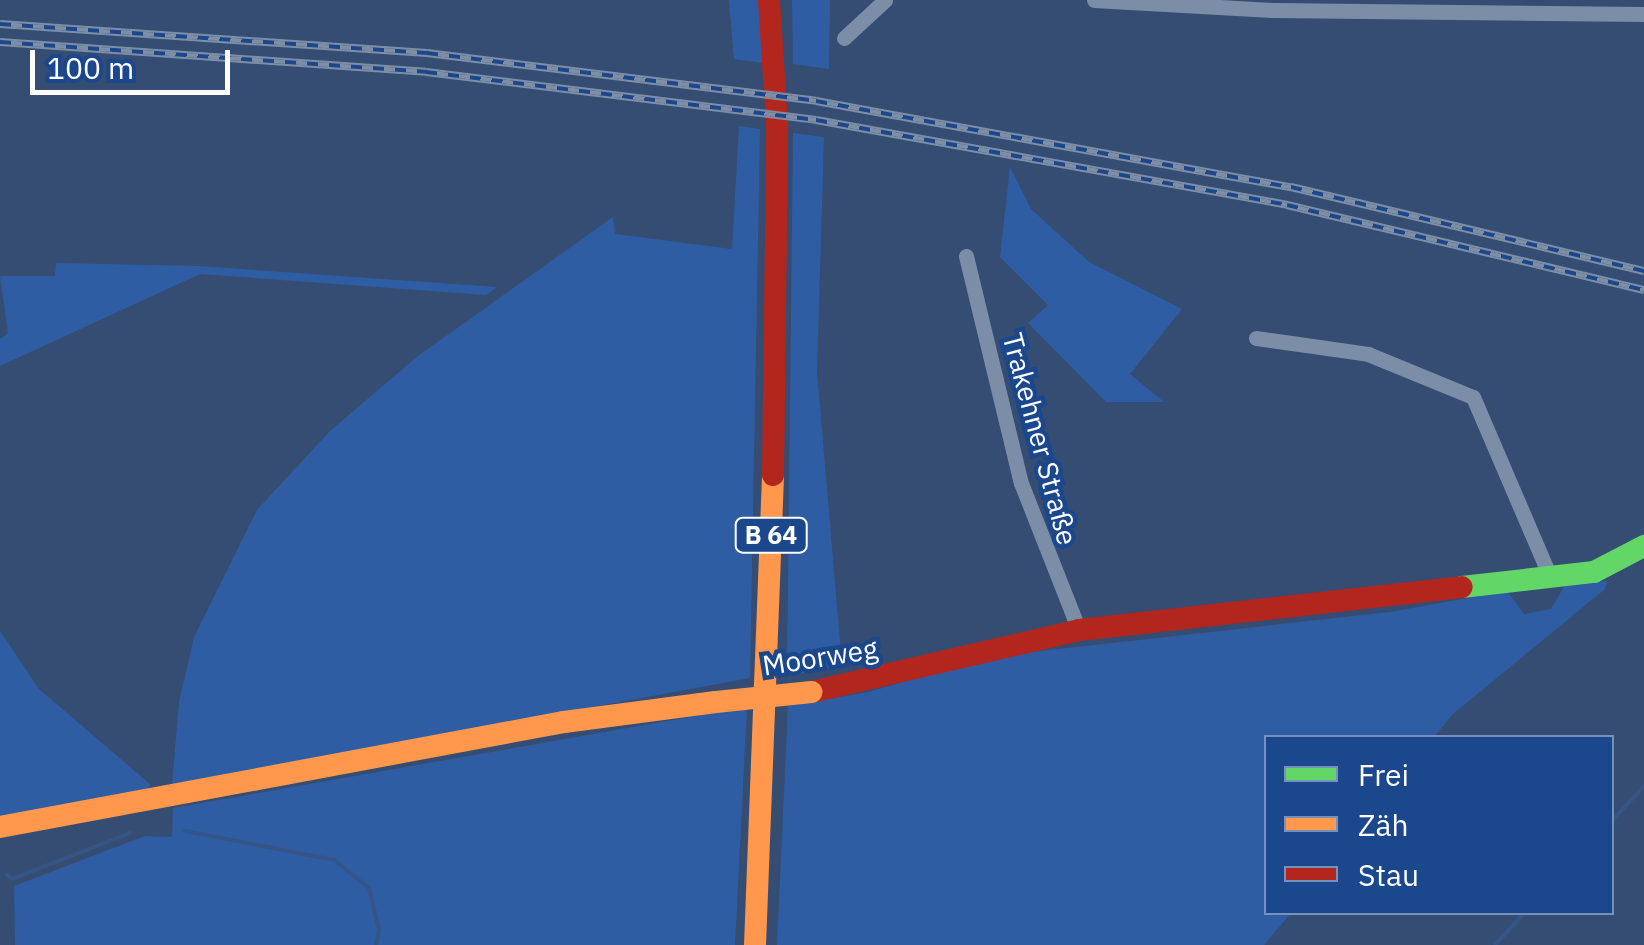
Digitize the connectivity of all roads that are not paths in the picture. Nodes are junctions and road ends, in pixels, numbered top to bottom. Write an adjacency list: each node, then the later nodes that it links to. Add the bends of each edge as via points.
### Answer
1 (769, 0): 9 (main road, B 64)
2 (780, 0): 9 (main road, B 64)
3 (885, 0): 8 (street)
4 (1094, 0): 5 (street)
5 (1429, 5): 6 (street)
6 (1600, 7): 7 (street)
7 (1644, 14)
8 (844, 38)
9 (777, 126): 16 (main road, B 64, via 775,418)
10 (966, 256): 14 (street, Trakehner Straße, via 1021,484)
11 (1256, 338): 13 (street, via 1368,354 1474,397)
12 (1642, 553): 13 (main road, Moorweg, via 1594,572)
13 (1550, 577): 14 (main road, Moorweg)
14 (1079, 630): 15 (main road, Moorweg, bridge, via 811,692 564,722)
15 (0, 828)
16 (755, 945)

